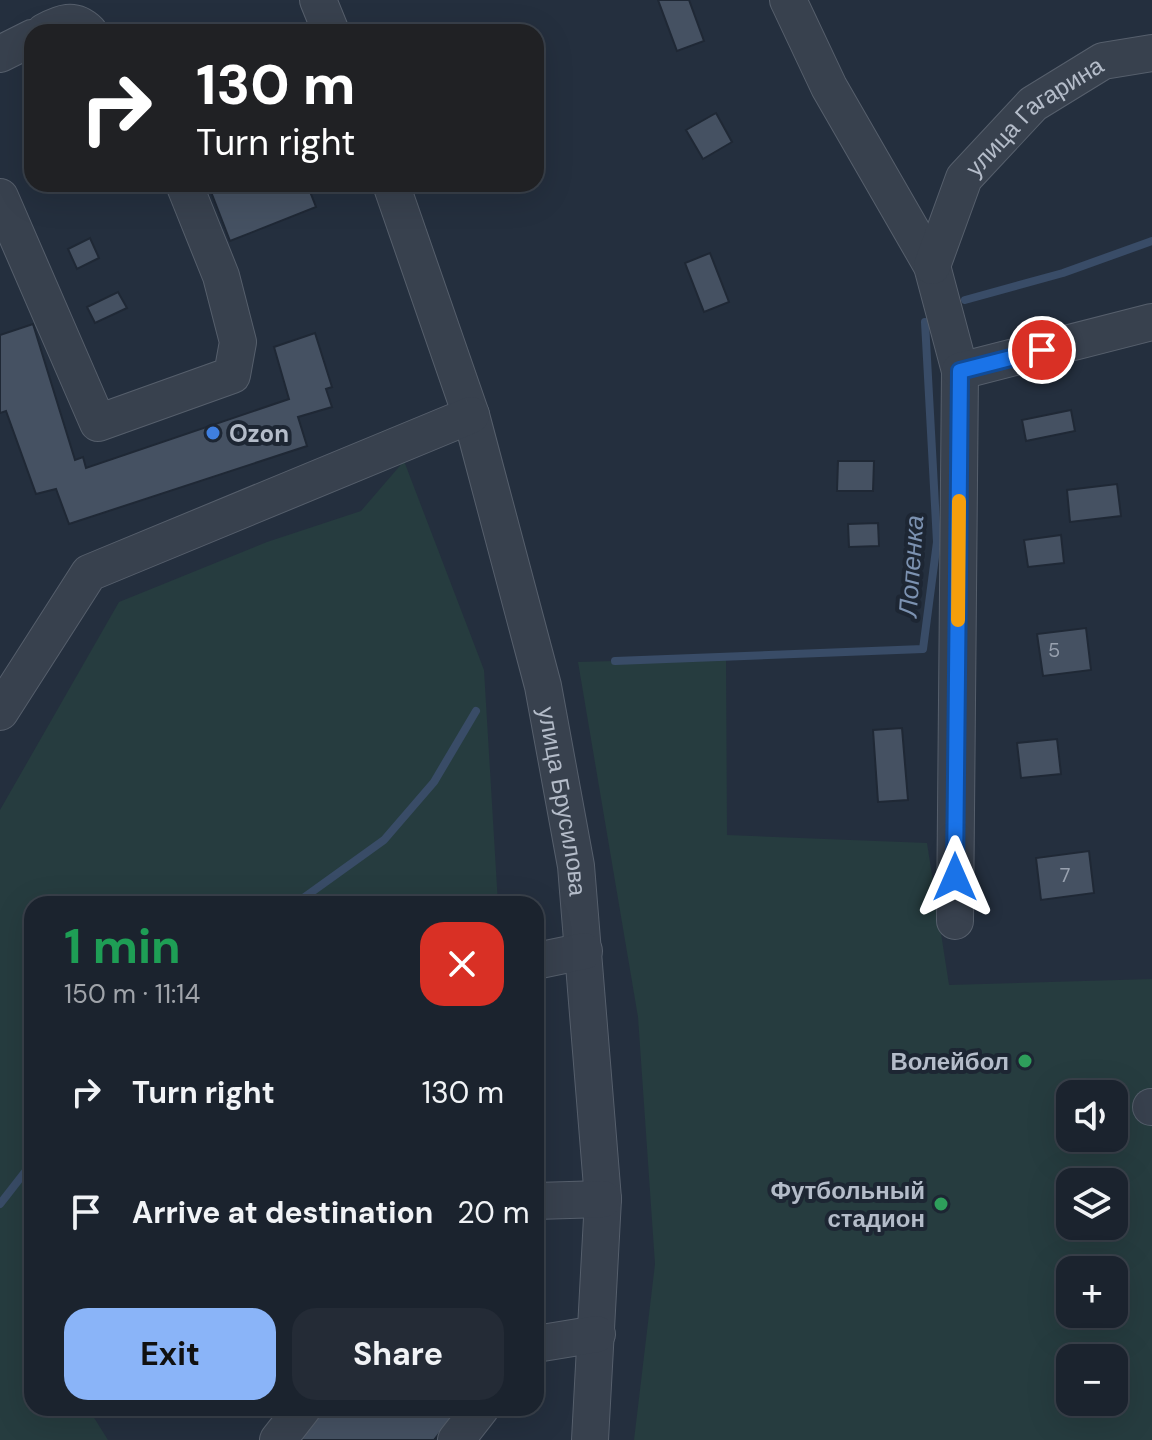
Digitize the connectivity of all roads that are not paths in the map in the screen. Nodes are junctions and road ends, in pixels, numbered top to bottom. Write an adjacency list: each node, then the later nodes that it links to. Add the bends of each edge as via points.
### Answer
1 (318, 0): 5 (street)
2 (788, 0): 12 (street, via 829,87)
3 (60, 24): 4 (street)
4 (80, 24)
5 (328, 24)
6 (24, 42): 8 (street)
7 (1152, 53): 12 (street, улица Гагарина, via 1103,61 1033,104 964,178)
8 (0, 54)
9 (187, 192): 11 (street, via 221,276 238,342 232,375 98,423)
10 (394, 192): 15 (street, улица Брусилова)
11 (2, 208)
12 (932, 266): 14 (street)
13 (1152, 322): 14 (street)
14 (960, 371): 17 (street)
15 (471, 415): 16 (street, via 89,573); 18 (street, улица Брусилова, via 543,686 576,866)
16 (0, 712)
17 (955, 921)
18 (584, 951): 19 (street); 20 (street, улица Брусилова)
19 (544, 959)
20 (603, 1199): 21 (street); 22 (street, улица Брусилова)
21 (544, 1201)
22 (597, 1334): 23 (street); 28 (street, улица Брусилова)
23 (544, 1343)
24 (297, 1416): 26 (street)
25 (475, 1416): 27 (street)
26 (278, 1440)
27 (456, 1440)
28 (590, 1440)

